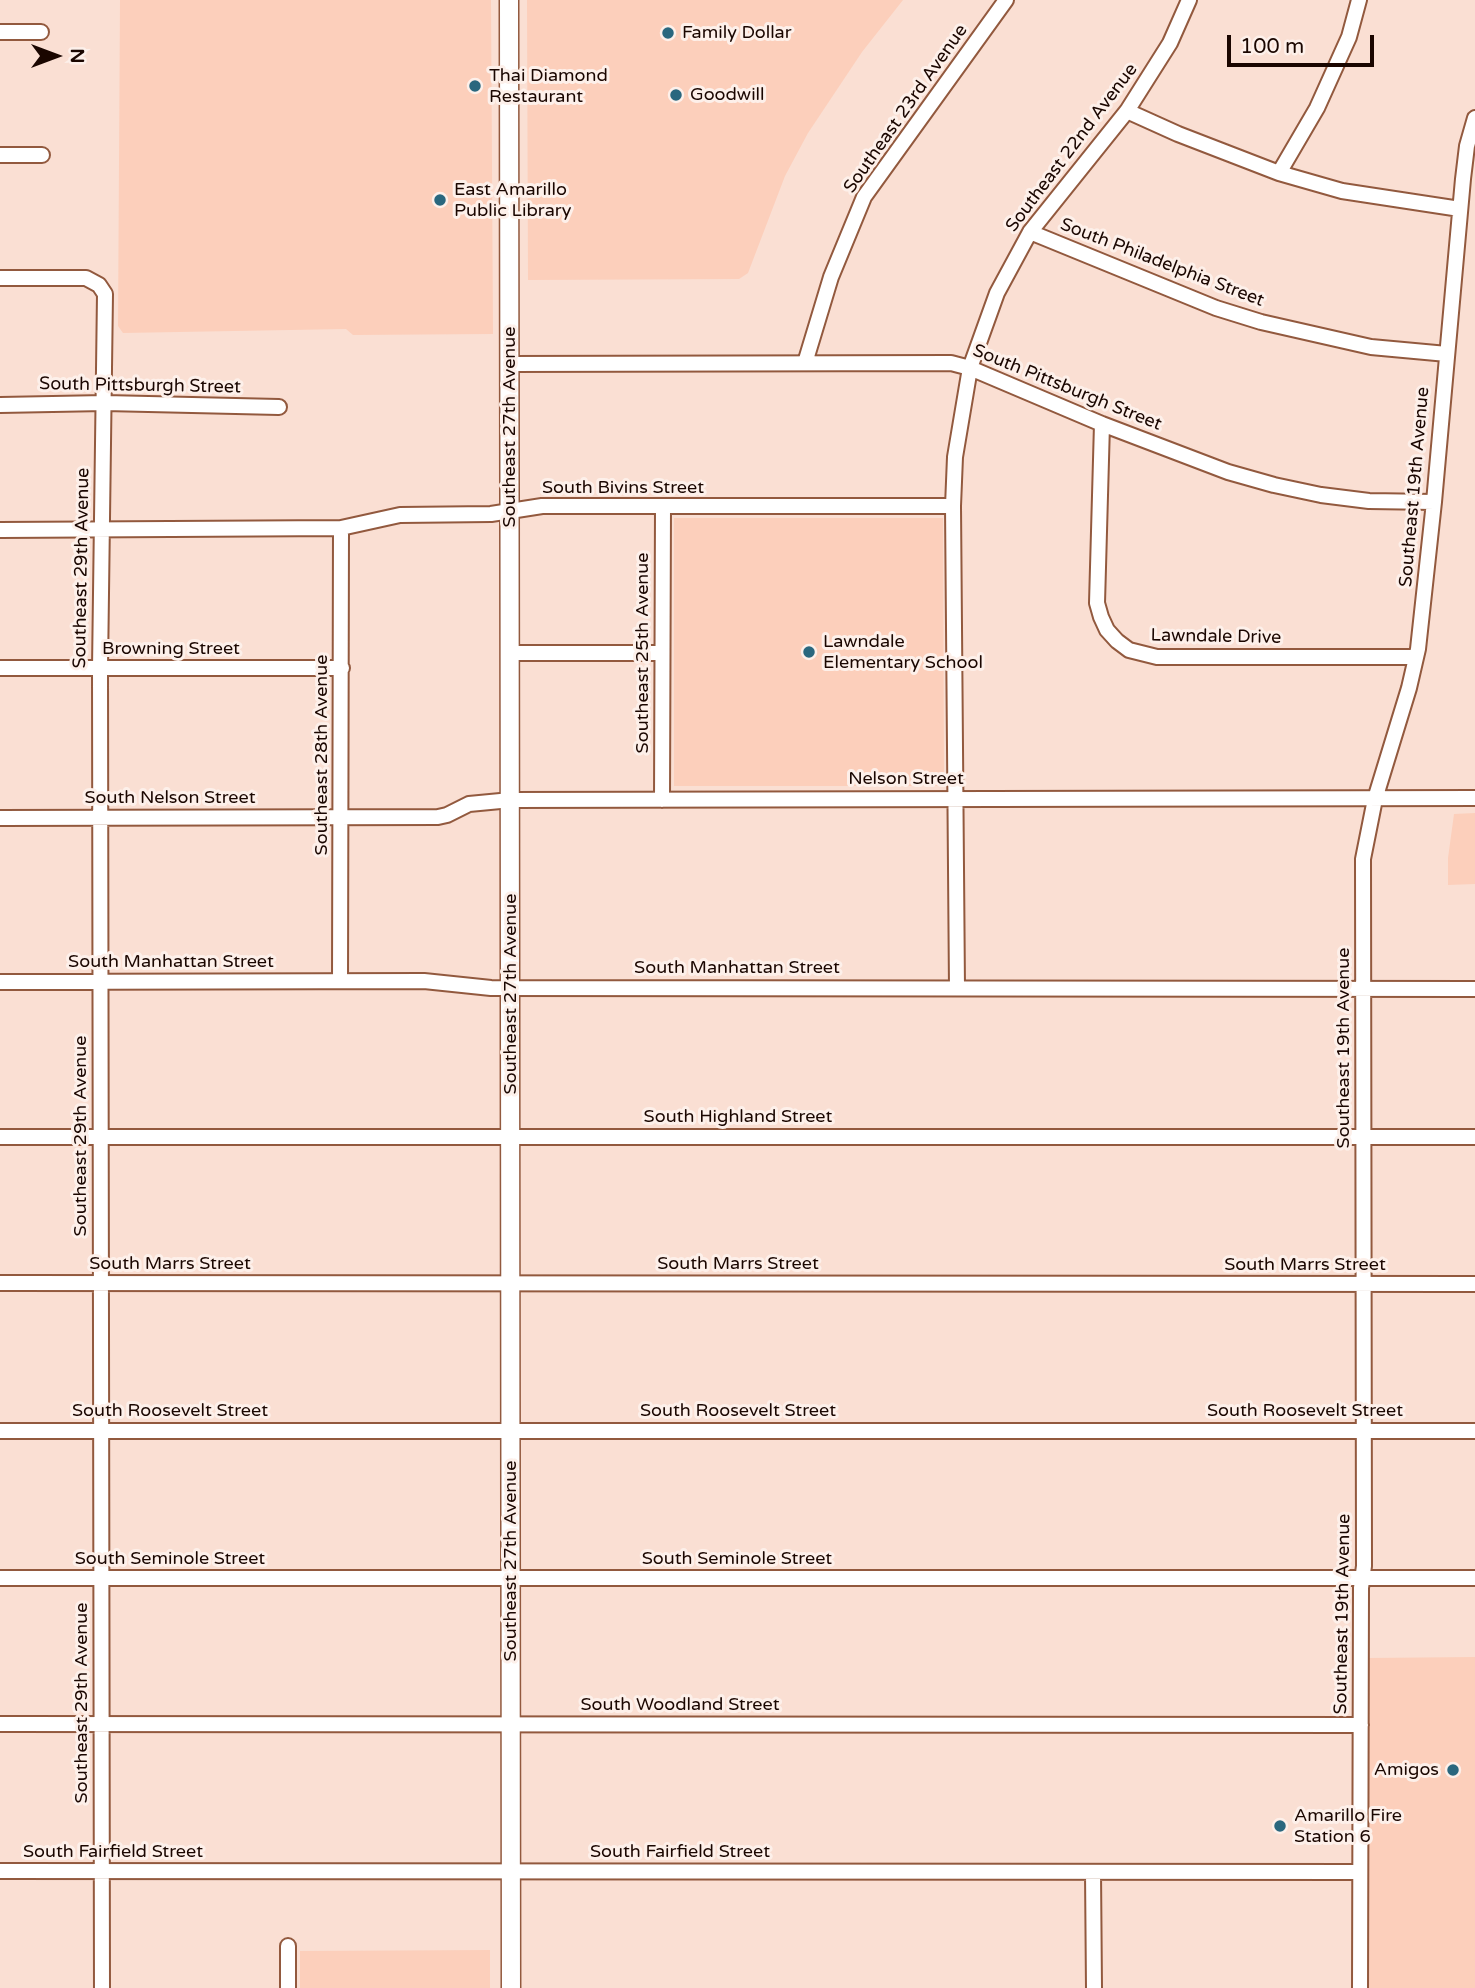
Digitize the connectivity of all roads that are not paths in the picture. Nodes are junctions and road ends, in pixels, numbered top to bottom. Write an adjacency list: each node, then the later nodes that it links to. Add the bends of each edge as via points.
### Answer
1 (509, 0): 17 (main road, Southeast 27th Avenue)
2 (1006, 0): 16 (street, Southeast 23rd Avenue, via 864,197 831,277)
3 (1189, 0): 7 (street, Southeast 22nd Avenue, via 1170,43)
4 (1359, 0): 11 (street, via 1349,37 1317,108)
5 (0, 32): 6 (street)
6 (41, 32)
7 (1127, 111): 11 (street); 13 (street, Southeast 22nd Avenue)
8 (1475, 118): 12 (street, Southeast 19th Avenue)
9 (0, 155): 10 (street)
10 (42, 155)
11 (1279, 173): 12 (street, via 1342,191)
12 (1460, 209): 15 (street, Southeast 19th Avenue)
13 (1030, 232): 15 (street, South Philadelphia Street, via 1261,322 1371,347); 18 (street, Southeast 22nd Avenue, via 997,293)
14 (0, 278): 19 (street, Southeast 29th Avenue, via 86,278 99,285 105,294)
15 (1447, 354): 23 (street, Southeast 19th Avenue)
16 (805, 363): 17 (street, South Pittsburgh Street); 18 (street, South Pittsburgh Street, via 951,363)
17 (510, 365): 26 (main road, Southeast 27th Avenue)
18 (970, 368): 22 (street, South Pittsburgh Street); 24 (street, Southeast 22nd Avenue, via 955,457)
19 (105, 404): 20 (street, South Pittsburgh Street); 21 (street, South Pittsburgh Street); 28 (street, Southeast 29th Avenue)
20 (0, 405)
21 (279, 407)
22 (1102, 424): 23 (street, South Pittsburgh Street, via 1274,485 1369,501); 32 (street, Lawndale Drive, via 1097,603 1107,631 1117,642 1157,657)
23 (1434, 502): 32 (street, Southeast 19th Avenue)
24 (953, 506): 25 (street, South Bivins Street); 36 (street, Southeast 22nd Avenue)
25 (663, 507): 26 (street, South Bivins Street); 31 (street, Southeast 25th Avenue)
26 (510, 510): 27 (street, South Bivins Street, via 400,515); 30 (main road, Southeast 27th Avenue)
27 (341, 528): 28 (street, South Bivins Street); 35 (street, Southeast 28th Avenue)
28 (101, 529): 29 (street, South Bivins Street); 34 (street, Southeast 29th Avenue)
29 (0, 530)
30 (511, 653): 31 (street); 39 (main road, Southeast 27th Avenue)
31 (662, 653): 40 (street, Southeast 25th Avenue)
32 (1416, 657): 38 (street, Southeast 19th Avenue)
33 (0, 668): 34 (street, Browning Street)
34 (100, 668): 35 (street, Browning Street); 42 (street, Southeast 29th Avenue)
35 (342, 668): 41 (street, Southeast 28th Avenue)
36 (956, 798): 38 (street, Nelson Street); 40 (street, Nelson Street); 48 (street, Southeast 22nd Avenue)
37 (1475, 798): 38 (street, Nelson Street)
38 (1375, 799): 49 (street, Southeast 19th Avenue, via 1363,859)
39 (511, 800): 40 (street, Nelson Street); 41 (street, Nelson Street, via 470,804 438,817); 47 (main road, Southeast 27th Avenue)
40 (662, 800)
41 (341, 816): 42 (street, South Nelson Street); 44 (street, Southeast 28th Avenue)
42 (100, 817): 43 (street, South Nelson Street); 46 (street, Southeast 29th Avenue)
43 (0, 818)
44 (340, 981): 46 (street, South Manhattan Street); 47 (street, South Manhattan Street)
45 (0, 982): 46 (street, South Manhattan Street)
46 (100, 982): 53 (street, Southeast 29th Avenue)
47 (511, 987): 48 (street, South Manhattan Street); 51 (main road, Southeast 27th Avenue)
48 (957, 988): 49 (street, South Manhattan Street)
49 (1363, 989): 50 (street, South Manhattan Street); 54 (street, Southeast 19th Avenue)
50 (1475, 989)
51 (511, 1136): 53 (street, South Highland Street); 54 (street, South Highland Street); 58 (main road, Southeast 27th Avenue)
52 (0, 1137): 53 (street, South Highland Street)
53 (101, 1137): 57 (street, Southeast 29th Avenue)
54 (1363, 1137): 55 (street, South Highland Street); 59 (street, Southeast 19th Avenue)
55 (1475, 1137)
56 (0, 1283): 57 (street, South Marrs Street)
57 (101, 1283): 58 (street, South Marrs Street); 63 (street, Southeast 29th Avenue)
58 (511, 1283): 59 (street, South Marrs Street); 61 (main road, Southeast 27th Avenue)
59 (1364, 1284): 60 (street, South Marrs Street); 64 (street, Southeast 19th Avenue)
60 (1475, 1284)
61 (511, 1430): 63 (street, South Roosevelt Street); 64 (street, South Roosevelt Street); 68 (main road, Southeast 27th Avenue)
62 (0, 1431): 63 (street, South Roosevelt Street)
63 (101, 1431): 67 (street, Southeast 29th Avenue)
64 (1364, 1431): 65 (street, South Roosevelt Street); 69 (street, Southeast 19th Avenue)
65 (1475, 1431)
66 (0, 1578): 67 (street, South Seminole Street)
67 (101, 1578): 68 (street, South Seminole Street); 72 (street, Southeast 29th Avenue)
68 (511, 1578): 69 (street, South Seminole Street); 73 (main road, Southeast 27th Avenue)
69 (1362, 1578): 70 (street, South Seminole Street); 74 (street, Southeast 19th Avenue)
70 (1475, 1578)
71 (0, 1724): 72 (street, South Woodland Street)
72 (102, 1724): 73 (street, South Woodland Street); 76 (street, Southeast 29th Avenue)
73 (511, 1724): 74 (street, South Woodland Street); 77 (main road, Southeast 27th Avenue)
74 (1361, 1725): 79 (street, Southeast 19th Avenue)
75 (0, 1871): 76 (street, South Fairfield Street)
76 (102, 1871): 77 (street, South Fairfield Street); 81 (street, Southeast 29th Avenue)
77 (511, 1871): 78 (street, South Fairfield Street); 83 (main road, Southeast 27th Avenue)
78 (1093, 1872): 79 (street, South Fairfield Street); 84 (street)
79 (1360, 1872): 85 (street, Southeast 19th Avenue)
80 (288, 1946): 82 (street)
81 (102, 1988)
82 (289, 1988)
83 (511, 1988)
84 (1094, 1988)
85 (1360, 1988)

